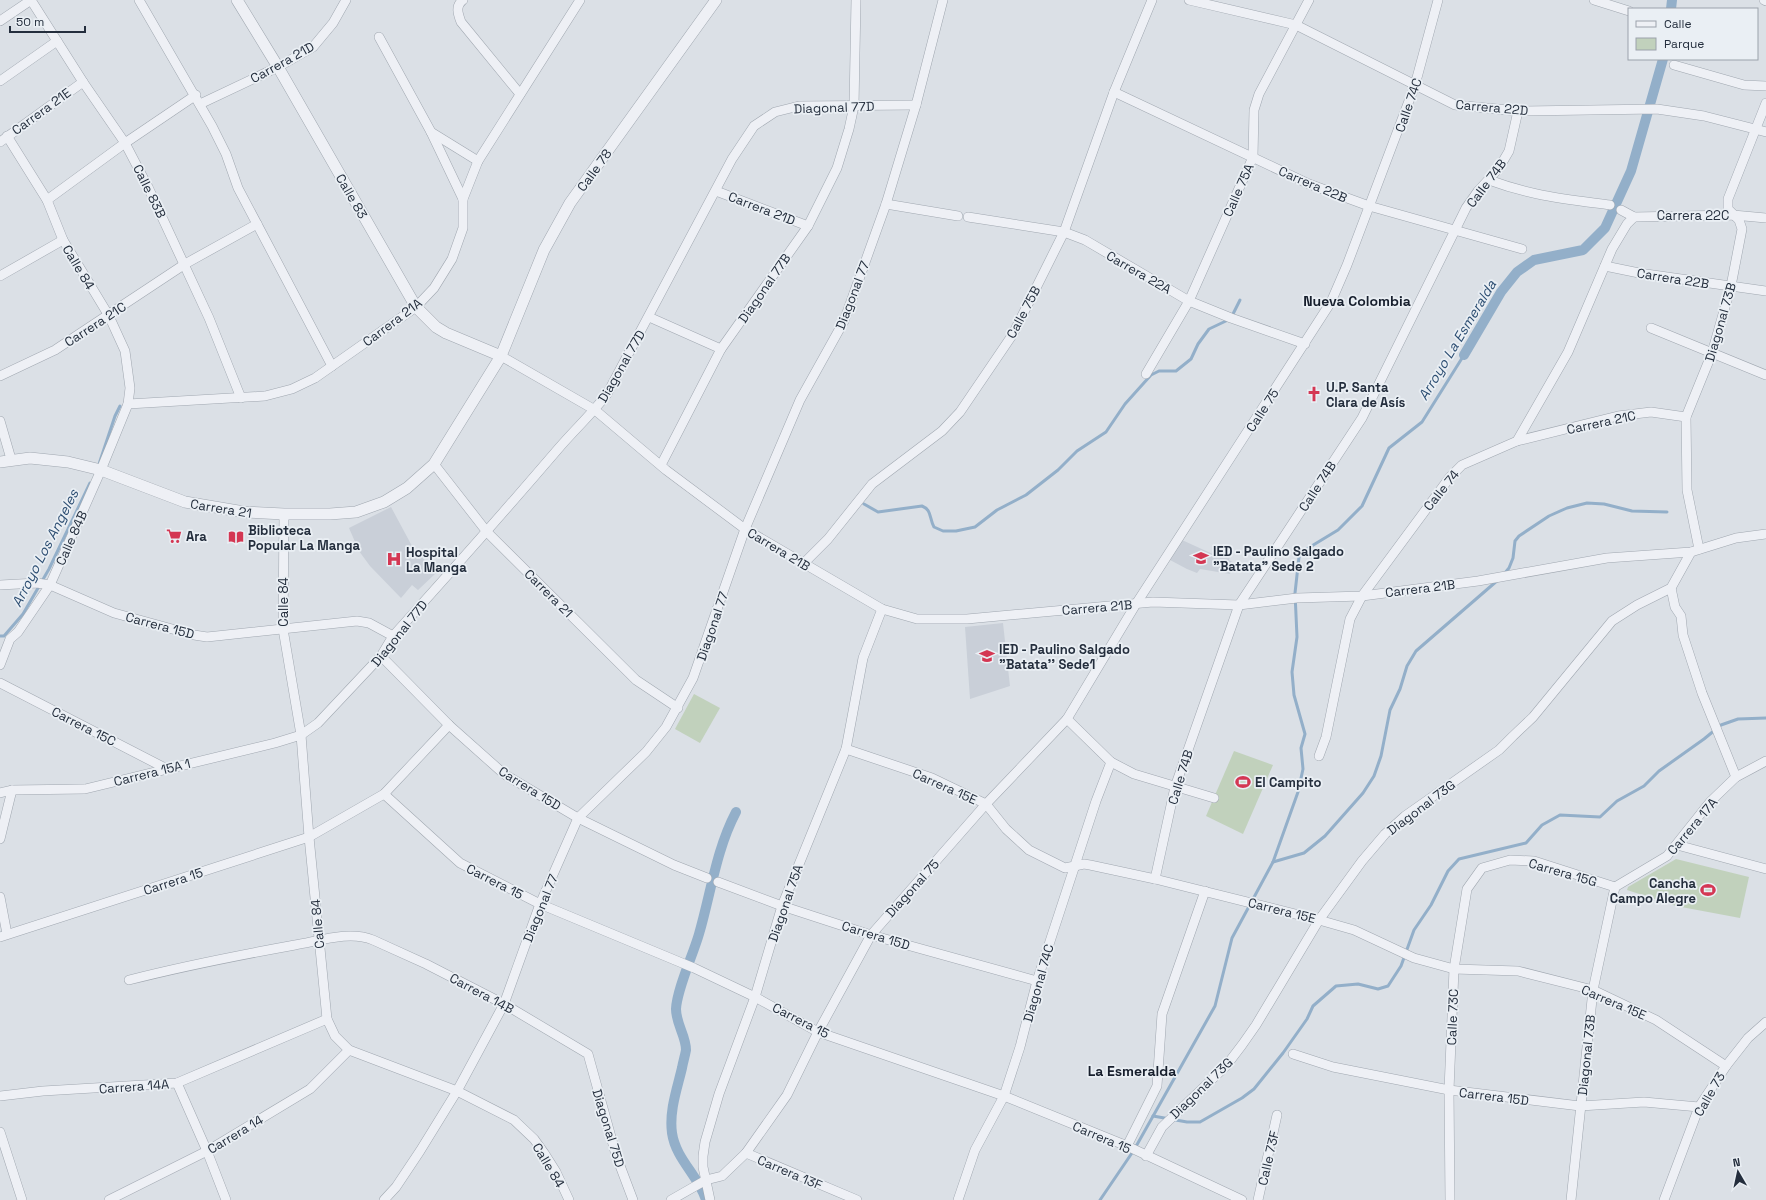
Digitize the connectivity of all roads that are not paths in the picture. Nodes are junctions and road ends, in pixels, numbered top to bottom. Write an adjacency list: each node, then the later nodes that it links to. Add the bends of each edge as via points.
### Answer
1 (31, 0): 16 (street); 19 (street, Calle 83B)
2 (139, 0): 28 (street)
3 (237, 0): 21 (street, Calle 83)
4 (346, 0): 21 (street, Carrera 21D, via 313,47)
5 (463, 0): 27 (street, via 459,3 457,13 461,22)
6 (580, 0): 27 (street, Carrera 21A)
7 (716, 0): 73 (street, Calle 78, via 570,203 544,250)
8 (856, 0): 32 (street, Diagonal 77B)
9 (943, 0): 31 (street, Diagonal 77)
10 (1152, 0): 26 (street, Calle 75B)
11 (1189, 0): 17 (street, Carrera 22D)
12 (1309, 0): 17 (street, Calle 75A)
13 (1438, 0): 24 (street, Calle 74C)
14 (1594, 0): 15 (street)
15 (1628, 11)
16 (0, 21)
17 (1296, 25): 24 (street, Carrera 22D); 39 (street, Calle 75A, via 1259,94 1254,110)
18 (379, 37): 35 (street)
19 (56, 41): 22 (street); 23 (street, Calle 83B)
20 (1674, 65): 25 (street, via 1744,85)
21 (278, 67): 30 (street, Carrera 21D); 66 (street, Calle 83)
22 (0, 81)
23 (83, 82): 37 (street, Carrera 21E); 38 (street, Calle 83B)
24 (1415, 85): 33 (street, Carrera 22D, via 1455,105); 47 (street, Calle 74C)
25 (1766, 86)
26 (1114, 92): 39 (street, Carrera 22B); 57 (street, Calle 75B)
27 (520, 94): 40 (street, Carrera 21A)
28 (196, 95): 30 (street); 38 (street)
29 (1766, 102): 34 (street, Diagonal 73B)
30 (200, 104): 54 (street, via 226,154 238,188)
31 (916, 105): 32 (street, Diagonal 77D); 45 (street, Diagonal 77)
32 (854, 106): 42 (street, Diagonal 77D, via 799,106 775,112 754,126 732,158); 55 (street, Diagonal 77B, via 837,168)
33 (1518, 111): 34 (street, Carrera 22D, via 1657,109 1704,116); 41 (street, Calle 74B, via 1509,151)
34 (1756, 130): 36 (street, Carrera 22D); 49 (street, Diagonal 73B, via 1728,199 1728,210)
35 (431, 132): 40 (street); 43 (street)
36 (1766, 132)
37 (3, 139): 44 (street, Calle 84)
38 (125, 143): 44 (street); 60 (street, Calle 83B)
39 (1253, 157): 47 (street, Carrera 22B, via 1309,184); 65 (street, Calle 75A)
40 (478, 161): 43 (street, Carrera 21A)
41 (1489, 180): 46 (street, via 1554,199); 56 (street, Calle 74B, via 1466,208)
42 (716, 191): 55 (street, Carrera 21D); 68 (street, Diagonal 77D)
43 (463, 199): 66 (street, Carrera 21A, via 463,228 452,260 434,288)
44 (47, 200): 58 (street, Calle 84)
45 (886, 204): 50 (street); 89 (street, Diagonal 77, via 844,321 800,400)
46 (1610, 205)
47 (1369, 206): 56 (street, Carrera 22B); 70 (street, Calle 75, via 1330,302)
48 (1621, 210): 52 (street, Carrera 22C)
49 (1733, 215): 52 (street, Carrera 22C); 53 (street, Carrera 22C); 63 (street, Diagonal 73B, via 1742,229)
50 (958, 216)
51 (968, 217): 57 (street, Carrera 22A)
52 (1634, 217): 61 (street, via 1612,249)
53 (1766, 218)
54 (257, 224): 60 (street, Carrera 21C); 74 (street)
55 (808, 226): 71 (street, Diagonal 77B)
56 (1455, 231): 59 (street, Carrera 22B); 99 (street, Calle 74B, via 1362,418)
57 (1064, 232): 65 (street, Carrera 22A, via 1085,240); 93 (street, Calle 75B, via 1013,334 960,412 942,431 872,484 828,539)
58 (63, 240): 62 (street); 67 (street, Calle 84)
59 (1522, 249)
60 (185, 264): 67 (street, Carrera 21C); 78 (street, Calle 83B, via 210,318)
61 (1605, 266): 63 (street, Carrera 22B); 83 (street, via 1568,352)
62 (0, 276)
63 (1731, 286): 64 (street, Carrera 22B); 72 (street, Diagonal 73B)
64 (1766, 291)
65 (1189, 301): 70 (street, Carrera 22A); 75 (street, Calle 75A)
66 (416, 307): 73 (street, Calle 83, via 436,327 446,333); 74 (street, Carrera 21A)
67 (109, 316): 77 (street, Carrera 21C, via 55,350); 79 (street, Calle 84, via 124,351 130,388)
68 (649, 318): 71 (street); 80 (street, Diagonal 77D, via 607,394)
69 (1651, 328): 72 (street)
70 (1305, 344): 98 (street, Calle 75)
71 (721, 349): 86 (street, Diagonal 77B)
72 (1712, 353): 76 (street); 81 (street, Diagonal 73B)
73 (501, 356): 80 (street, Carrera 21B); 85 (street, Carrera 21)
74 (332, 366): 78 (street, Carrera 21A, via 292,389 266,396)
75 (1146, 374)
76 (1766, 375)
77 (0, 376)
78 (240, 398): 79 (street, Carrera 21A)
79 (128, 404): 87 (street, Calle 84B)
80 (595, 410): 86 (street, Carrera 21B); 90 (street, Diagonal 77D)
81 (1686, 417): 83 (street, Carrera 21C, via 1651,412 1618,416); 92 (street, Diagonal 73B, via 1687,490)
82 (0, 421): 84 (street)
83 (1517, 441): 97 (street, Calle 74, via 1462,465 1450,477)
84 (5, 460): 87 (street, Carrera 21, via 50,459)
85 (434, 464): 88 (street, Carrera 21, via 407,488 372,508 330,514); 90 (street, Carrera 21)
86 (661, 465): 89 (street, Carrera 21B)
87 (101, 470): 88 (street, Carrera 21, via 185,502 225,510); 94 (street, Calle 84B)
88 (284, 514): 101 (street, Calle 84)
89 (745, 529): 93 (street, Carrera 21B); 106 (street, Diagonal 77, via 693,678)
90 (487, 532): 102 (street, Diagonal 77D); 106 (street, Carrera 21, via 636,680)
91 (1766, 534): 92 (street, Carrera 21B, via 1736,538)
92 (1695, 550): 96 (street); 97 (street, Carrera 21B, via 1607,558 1478,581)
93 (803, 564): 100 (street, Carrera 21B)
94 (43, 584): 95 (street, Carrera 15D); 101 (street, Carrera 15D, via 114,613 194,635 207,637); 104 (street, Calle 84B, via 18,632 10,639)
95 (0, 585)
96 (1671, 588): 115 (street, via 1702,693); 137 (street, Diagonal 73G, via 1612,621 1533,717 1499,750 1405,816 1385,834 1362,861)
97 (1362, 596): 99 (street, Carrera 21B, via 1297,598); 111 (street, Calle 74, via 1350,619 1326,737)
98 (1136, 604): 99 (street, Carrera 21B, via 1175,601); 100 (street, Carrera 21B, via 967,619 917,619); 107 (street, Diagonal 75)
99 (1239, 605): 116 (street, Calle 74B)
100 (882, 609): 110 (street, Diagonal 75A, via 864,658)
101 (283, 629): 102 (street, Carrera 15D, via 357,622 369,623); 109 (street, Calle 84)
102 (393, 636): 103 (street, Diagonal 77D)
103 (381, 656): 108 (street, Carrera 15D); 109 (street, Diagonal 77D, via 318,723)
104 (0, 664)
105 (0, 684): 114 (street, Carrera 15C)
106 (678, 708): 122 (street, Diagonal 77, via 646,752)
107 (1067, 719): 113 (street); 121 (street, Diagonal 75)
108 (449, 725): 119 (street, Carrera 15); 122 (street, Carrera 15D, via 504,774)
109 (301, 735): 114 (street, Carrera 15A 1); 123 (street, Calle 84)
110 (846, 749): 121 (street, Carrera 15E, via 932,778); 136 (street, Diagonal 75A)
111 (1319, 756)
112 (1766, 760): 115 (street, Carrera 17A)
113 (1111, 762): 116 (street, via 1134,774); 127 (street, Diagonal 74C)
114 (167, 769): 117 (street, Carrera 15A 1, via 85,789)
115 (1736, 777): 125 (street, Carrera 17A, via 1710,802)
116 (1175, 787): 120 (street); 130 (street, Calle 74B)
117 (12, 790): 118 (street, Carrera 15A 1); 124 (street)
118 (0, 793)
119 (384, 794): 123 (street, Carrera 15); 135 (street, Carrera 15, via 460,863)
120 (1214, 798)
121 (986, 804): 127 (street, Carrera 15E, via 1006,829 1029,850 1065,868); 138 (street, Diagonal 75)
122 (578, 818): 129 (street, Carrera 15D, via 674,866); 135 (street, Diagonal 77)
123 (309, 837): 139 (street, Carrera 15); 140 (street, Calle 84)
124 (0, 840)
125 (1677, 845): 128 (street); 132 (street, Carrera 17A, via 1667,856)
126 (1510, 860): 132 (street, Carrera 15G, via 1534,861); 141 (street, Calle 73C, via 1482,868 1467,890)
127 (1075, 867): 130 (street, Carrera 15E, via 1084,864); 143 (street, Diagonal 74C)
128 (1766, 869)
129 (707, 878)
130 (1155, 879): 133 (street, Carrera 15E)
131 (718, 882): 136 (street, Carrera 15D)
132 (1615, 887): 144 (street, Diagonal 73B)
133 (1205, 891): 137 (street, Carrera 15E); 163 (street, via 1162,1014 1157,1086)
134 (0, 897): 139 (street)
135 (540, 904): 145 (street, Carrera 15); 146 (street, Diagonal 77)
136 (782, 906): 138 (street, Carrera 15D); 145 (street, Diagonal 75A)
137 (1320, 920): 141 (street, Carrera 15E, via 1354,930 1412,957); 166 (street, Diagonal 73G, via 1256,1025 1226,1066 1169,1119)
138 (871, 935): 143 (street, Carrera 15D); 149 (street, Diagonal 75)
139 (3, 936)
140 (318, 941): 142 (street, Carrera 14B); 146 (street, Carrera 14B, via 365,936); 147 (street, Calle 84)
141 (1454, 969): 144 (street, Carrera 15E, via 1518,971); 155 (street, Calle 73C)
142 (129, 980)
143 (1037, 981): 158 (street, Diagonal 74C)
144 (1593, 990): 153 (street, Carrera 15E, via 1656,1020); 159 (street, Diagonal 73B)
145 (755, 997): 149 (street, Carrera 15); 167 (street, Diagonal 75A, via 719,1094 705,1142)
146 (504, 1004): 151 (street, Carrera 14B); 156 (street, Diagonal 77)
147 (327, 1019): 150 (street, Calle 84, via 335,1036); 154 (street, Carrera 14A)
148 (1766, 1022): 153 (street, Calle 73, via 1748,1038)
149 (818, 1032): 158 (street, Carrera 15); 165 (street, Diagonal 75, via 787,1095)
150 (349, 1050): 156 (street, Calle 84); 164 (street, Carrera 14, via 310,1089)
151 (588, 1054): 173 (street, Diagonal 75D, via 616,1155)
152 (1293, 1054): 155 (street, Carrera 15D, via 1333,1067)
153 (1726, 1066): 160 (street, Calle 73)
154 (177, 1083): 157 (street, Carrera 14A); 164 (street)
155 (1449, 1090): 159 (street, Carrera 15D); 180 (street, Calle 73C)
156 (457, 1091): 171 (street, Diagonal 77, via 396,1187); 172 (street, Calle 84, via 514,1120 534,1139 556,1172)
157 (0, 1096)
158 (1004, 1096): 163 (street, Carrera 15); 177 (street, Diagonal 74C, via 975,1150)
159 (1580, 1106): 160 (street, Carrera 15D, via 1644,1102); 181 (street, Diagonal 73B)
160 (1699, 1107): 182 (street, Calle 73)
161 (1278, 1115): 179 (street, Calle 73F)
162 (0, 1132): 168 (street)
163 (1128, 1147): 166 (street, Carrera 15)
164 (207, 1151): 169 (street, Carrera 14); 170 (street)
165 (746, 1153): 167 (street, Diagonal 75, via 722,1176); 176 (street, Carrera 13F)
166 (1145, 1155): 178 (street, Carrera 15)
167 (701, 1183): 174 (street, Diagonal 75); 175 (street, Diagonal 75A)
168 (22, 1200)
169 (108, 1200)
170 (226, 1200)
171 (384, 1200)
172 (569, 1200)
173 (633, 1200)
174 (671, 1200)
175 (710, 1200)
176 (857, 1200)
177 (958, 1200)
178 (1242, 1200)
179 (1258, 1200)
180 (1450, 1200)
181 (1571, 1200)
182 (1664, 1200)

